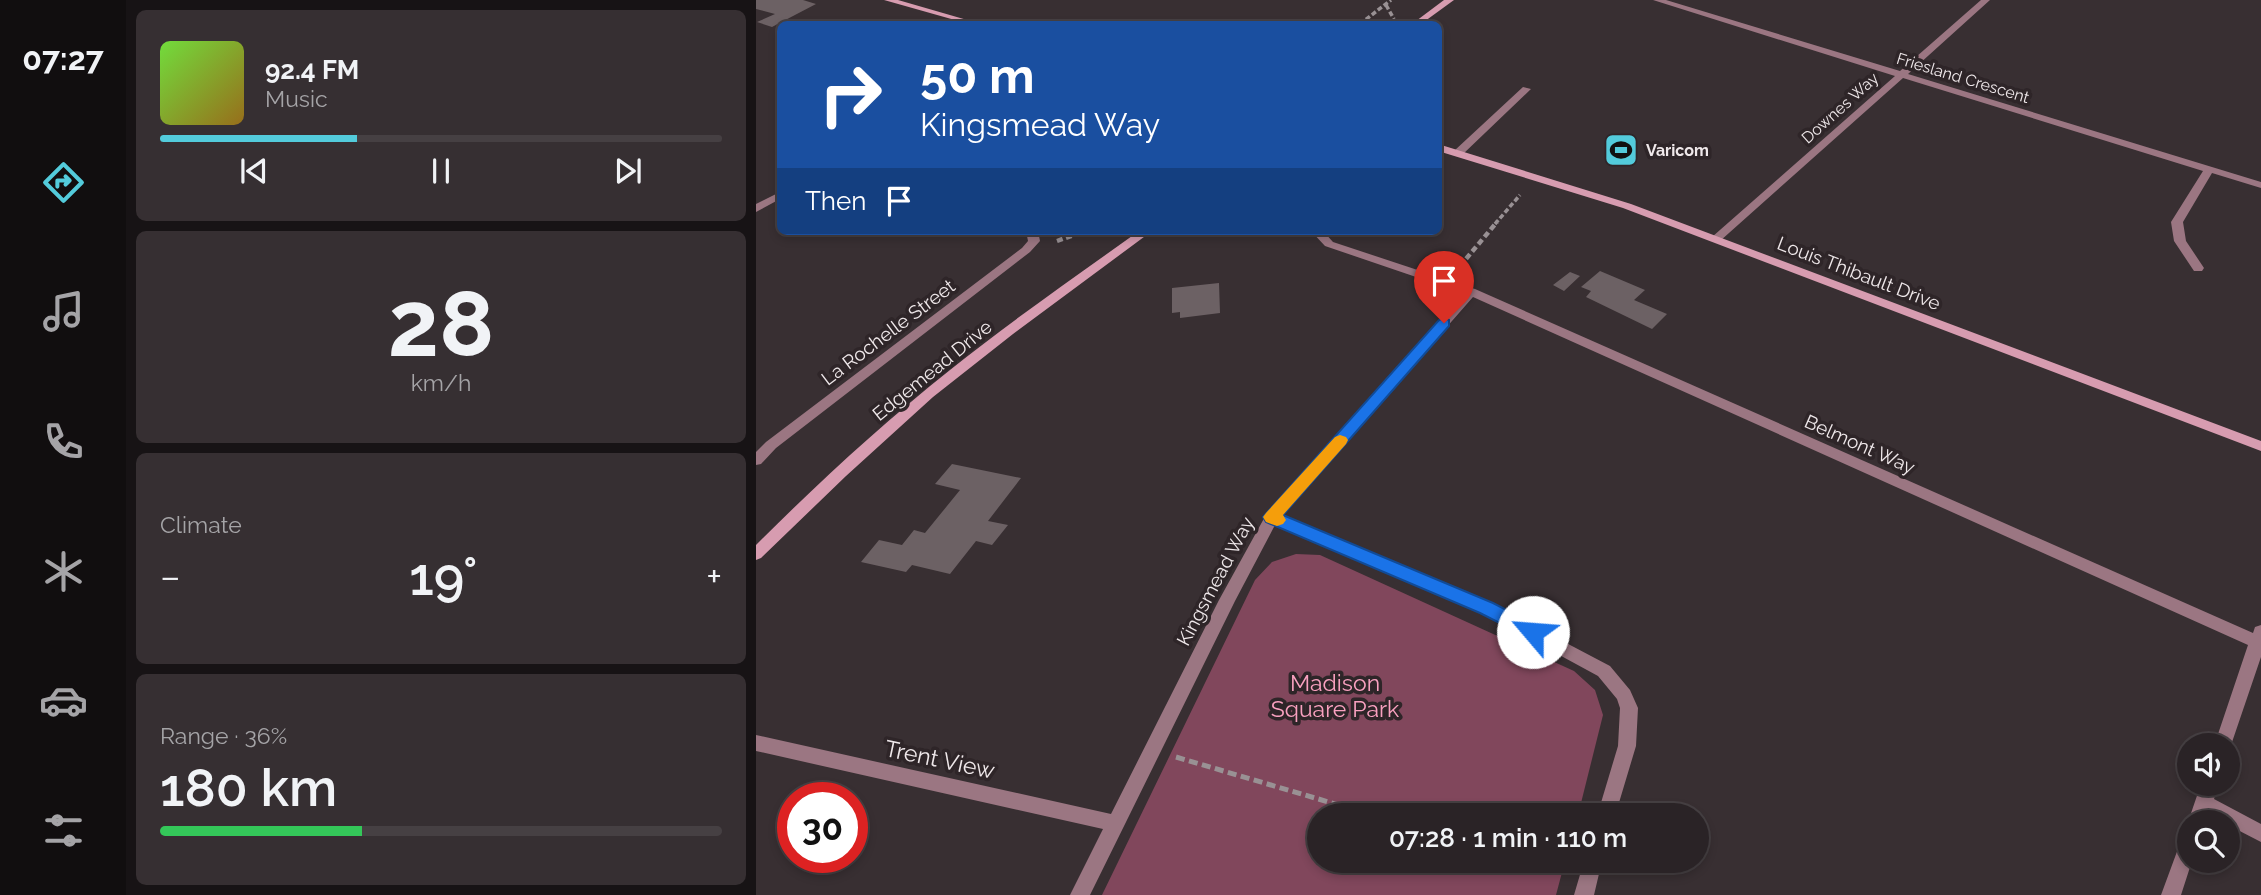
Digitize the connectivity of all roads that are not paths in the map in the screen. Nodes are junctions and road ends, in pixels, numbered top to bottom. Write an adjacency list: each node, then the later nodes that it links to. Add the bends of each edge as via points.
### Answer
1 (888, 0): 5 (street)
2 (1450, 0): 6 (street)
3 (1657, 0): 7 (street, Friesland Crescent)
4 (1986, 0): 7 (street, Downes Way)
5 (966, 21)
6 (1420, 21)
7 (1901, 75): 11 (street, Friesland Crescent); 18 (street, Downes Way)
8 (1526, 89): 10 (street)
9 (1442, 149): 10 (street, Louis Thibault Drive)
10 (1458, 153): 18 (street, Louis Thibault Drive)
11 (2209, 169): 12 (street, Friesland Crescent); 19 (street, via 2177,222 2180,241)
12 (2261, 184)
13 (777, 197): 14 (street)
14 (756, 209)
15 (1033, 235): 22 (street, La Rochelle Street, via 1034,241 1026,250)
16 (1141, 235): 24 (street, Edgemead Drive, via 929,394)
17 (1321, 235): 20 (street, Belmont Way, via 1329,244)
18 (1716, 239): 21 (street, Louis Thibault Drive)
19 (2198, 268)
20 (1471, 292): 23 (street, Kingsmead Way); 25 (street, Belmont Way)
21 (2261, 446)
22 (756, 460)
23 (1272, 517): 29 (street, via 1486,608 1604,671 1629,708 1627,746); 32 (street, Kingsmead Way)
24 (756, 554)
25 (2259, 637): 26 (street)
26 (2227, 733)
27 (756, 743): 32 (street, Trent View)
28 (2206, 796): 30 (street)
29 (1610, 803)
30 (2204, 803): 31 (street); 33 (street)
31 (2201, 810)
32 (1114, 823): 36 (street, Kingsmead Way)
33 (2261, 833)
34 (1590, 873): 37 (street)
35 (2179, 873): 38 (street)
36 (1080, 895)
37 (1584, 895)
38 (2171, 895)

